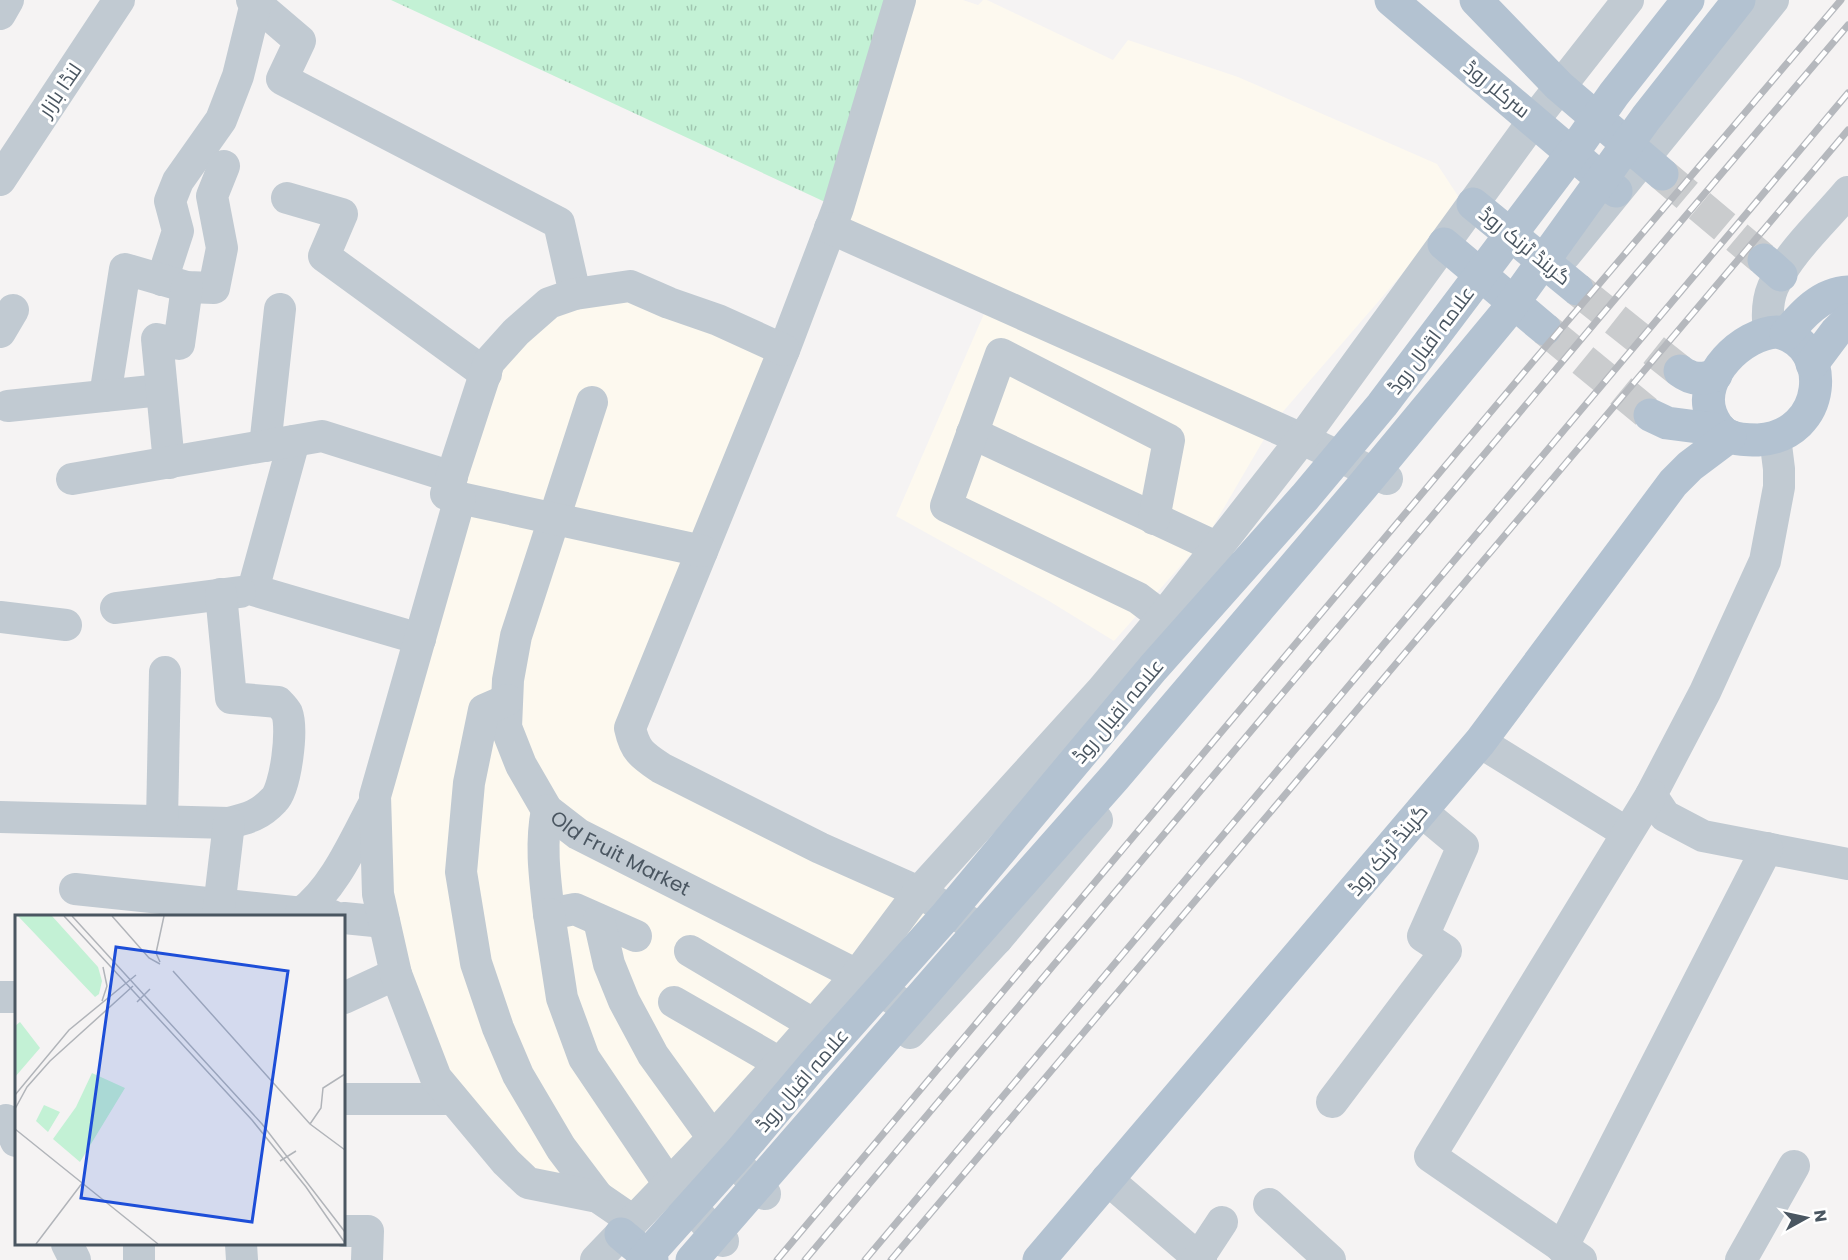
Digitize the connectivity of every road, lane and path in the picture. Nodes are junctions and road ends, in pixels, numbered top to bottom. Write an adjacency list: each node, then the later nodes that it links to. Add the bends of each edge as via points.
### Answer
1 (8, 0): 11 (street)
2 (119, 0): 16 (street, لنڈا بازار)
3 (900, 0): 21 (street)
4 (1391, 0): 13 (main road, سرکلر روڈ)
5 (1476, 0): 12 (main road)
6 (1628, 0): 12 (street)
7 (1688, 0): 115 (main road, علامہ اقبال روڈ, bridge, via 1382,405 1153,668 944,918)
8 (1739, 0): 18 (main road, bridge, via 1646,118)
9 (1773, 0): 15 (street)
10 (254, 1): 24 (street, via 238,76 221,120 178,181 170,201 178,231); 26 (street, via 300,41 282,79 559,223)
11 (0, 14)
12 (1559, 86): 13 (street); 15 (main road)
13 (1534, 120): 18 (main road, سرکلر روڈ); 20 (street)
14 (224, 166): 24 (street, via 212,196 222,248 214,288)
15 (1653, 166): 18 (street)
16 (0, 180)
17 (1848, 192): 30 (street, via 1798,249 1773,267 1774,286 1768,304)
18 (1603, 194): 23 (street); 117 (main road, علامہ اقبال روڈ, bridge, via 1346,506 1115,777)
19 (287, 198): 34 (street, via 342,214 324,256)
20 (1473, 204): 22 (street); 23 (main road, گرینڈ ٹرنک روڈ)
21 (830, 228): 31 (street); 44 (street)
22 (1444, 244): 28 (main road); 44 (street)
23 (1565, 279): 28 (street)
24 (175, 284): 36 (street, via 179,344 157,339); 37 (street, via 126,269)
25 (1848, 292): 30 (main road, via 1815,304)
26 (575, 294): 31 (street, via 630,286); 34 (street, via 549,303 516,332 489,362)
27 (280, 309): 45 (street)
28 (1534, 320): 48 (street)
29 (1848, 320): 32 (main road)
30 (1777, 333): 32 (main road, via 1797,340); 35 (main road, via 1756,337 1736,351)
31 (784, 350): 53 (street)
32 (1812, 364): 43 (main road, via 1816,385 1806,418 1788,433)
33 (1680, 371): 35 (main road, via 1697,379)
34 (486, 374): 49 (street)
35 (1716, 375): 42 (main road, via 1709,409)
36 (161, 390): 37 (street); 46 (street)
37 (105, 396): 39 (street)
38 (592, 402): 50 (street, Old Fruit Market)
39 (8, 406)
40 (1650, 415): 42 (main road, via 1667,423)
41 (972, 433): 51 (street); 51 (street, via 1001,354 1169,440); 58 (street, via 946,506 1138,598)
42 (1725, 433): 43 (main road, via 1755,440); 63 (main road, گرینڈ ٹرنک روڈ, via 1673,483)
43 (1775, 437): 64 (street, via 1779,487 1765,561)
44 (1302, 440): 48 (street); 52 (street)
45 (280, 444): 46 (street); 49 (street, via 322,436); 54 (street)
46 (169, 463): 47 (street)
47 (72, 479)
48 (1387, 479): 84 (street)
49 (456, 487): 50 (street); 60 (street)
50 (555, 518): 53 (street); 62 (street, Old Fruit Market, via 516,636)
51 (1154, 519): 52 (street)
52 (1218, 548): 58 (street)
53 (702, 551): 75 (street, via 630,728 633,743 642,756 661,768 820,848)
54 (253, 590): 55 (street); 60 (street)
55 (221, 594): 56 (street); 70 (street, via 231,698 278,702 286,711 290,732 277,798 257,815)
56 (116, 608)
57 (0, 617): 59 (street)
58 (1163, 617): 75 (street)
59 (66, 625)
60 (420, 639): 65 (street)
61 (165, 672): 69 (street)
62 (507, 700): 66 (street, Old Fruit Market, via 506,727 521,765); 101 (street, via 484,710 469,783 461,872 476,963 518,1075 561,1148)
63 (1480, 742): 67 (main road, گرینڈ ٹرنک روڈ); 71 (street)
64 (1652, 795): 71 (street); 72 (street, via 1665,816 1703,836)
65 (376, 801): 77 (street, via 328,887); 82 (street, via 378,894)
66 (547, 810): 78 (street, via 543,861); 87 (street, Old Fruit Market, via 578,834)
67 (1421, 811): 95 (street, via 1463,846 1423,936 1446,951); 98 (main road, گرینڈ ٹرنک روڈ)
68 (0, 817): 69 (street)
69 (162, 821): 70 (street)
70 (229, 823): 76 (street)
71 (1627, 833): 109 (street, via 1430,1156)
72 (1767, 849): 73 (street); 109 (street)
73 (1848, 864)
74 (75, 889): 76 (street)
75 (919, 892): 84 (street); 87 (street)
76 (218, 910): 77 (street)
77 (301, 913): 79 (street)
78 (549, 914): 81 (street, via 575,909); 99 (street, via 562,998 584,1058)
79 (322, 915)
80 (345, 918): 82 (street)
81 (599, 920): 83 (street); 96 (street, via 609,964 624,1001 653,1055)
82 (384, 922): 86 (street)
83 (636, 936)
84 (997, 939): 90 (street)
85 (690, 951): 91 (street)
86 (396, 974): 88 (street); 94 (street, via 436,1078)
87 (856, 975): 90 (street, Old Fruit Market); 91 (street)
88 (345, 998)
89 (674, 1002): 92 (street)
90 (923, 1018): 100 (street)
91 (813, 1024): 92 (street)
92 (780, 1063): 96 (street)
93 (345, 1099): 94 (street)
94 (453, 1099): 101 (street, via 528,1183)
95 (1332, 1101)
96 (713, 1138): 99 (street); 100 (street)
97 (1794, 1166): 120 (street)
98 (1107, 1179): 110 (street); 118 (main road, گرینڈ ٹرنک روڈ)
99 (669, 1184): 104 (street); 108 (street)
100 (765, 1194): 108 (street)
101 (598, 1197): 104 (street)
102 (1269, 1204): 119 (street)
103 (1222, 1222): 110 (street)
104 (627, 1227): 114 (street); 116 (main road)
105 (345, 1231): 113 (street, via 368,1231)
106 (68, 1245): 111 (street)
107 (241, 1245): 112 (street)
108 (715, 1251)
109 (1572, 1254)
110 (1199, 1259)
111 (75, 1260)
112 (242, 1260)
113 (367, 1260)
114 (596, 1260)
115 (643, 1260)
116 (652, 1260)
117 (692, 1260)
118 (1039, 1260)
119 (1330, 1260)
120 (1741, 1260)

